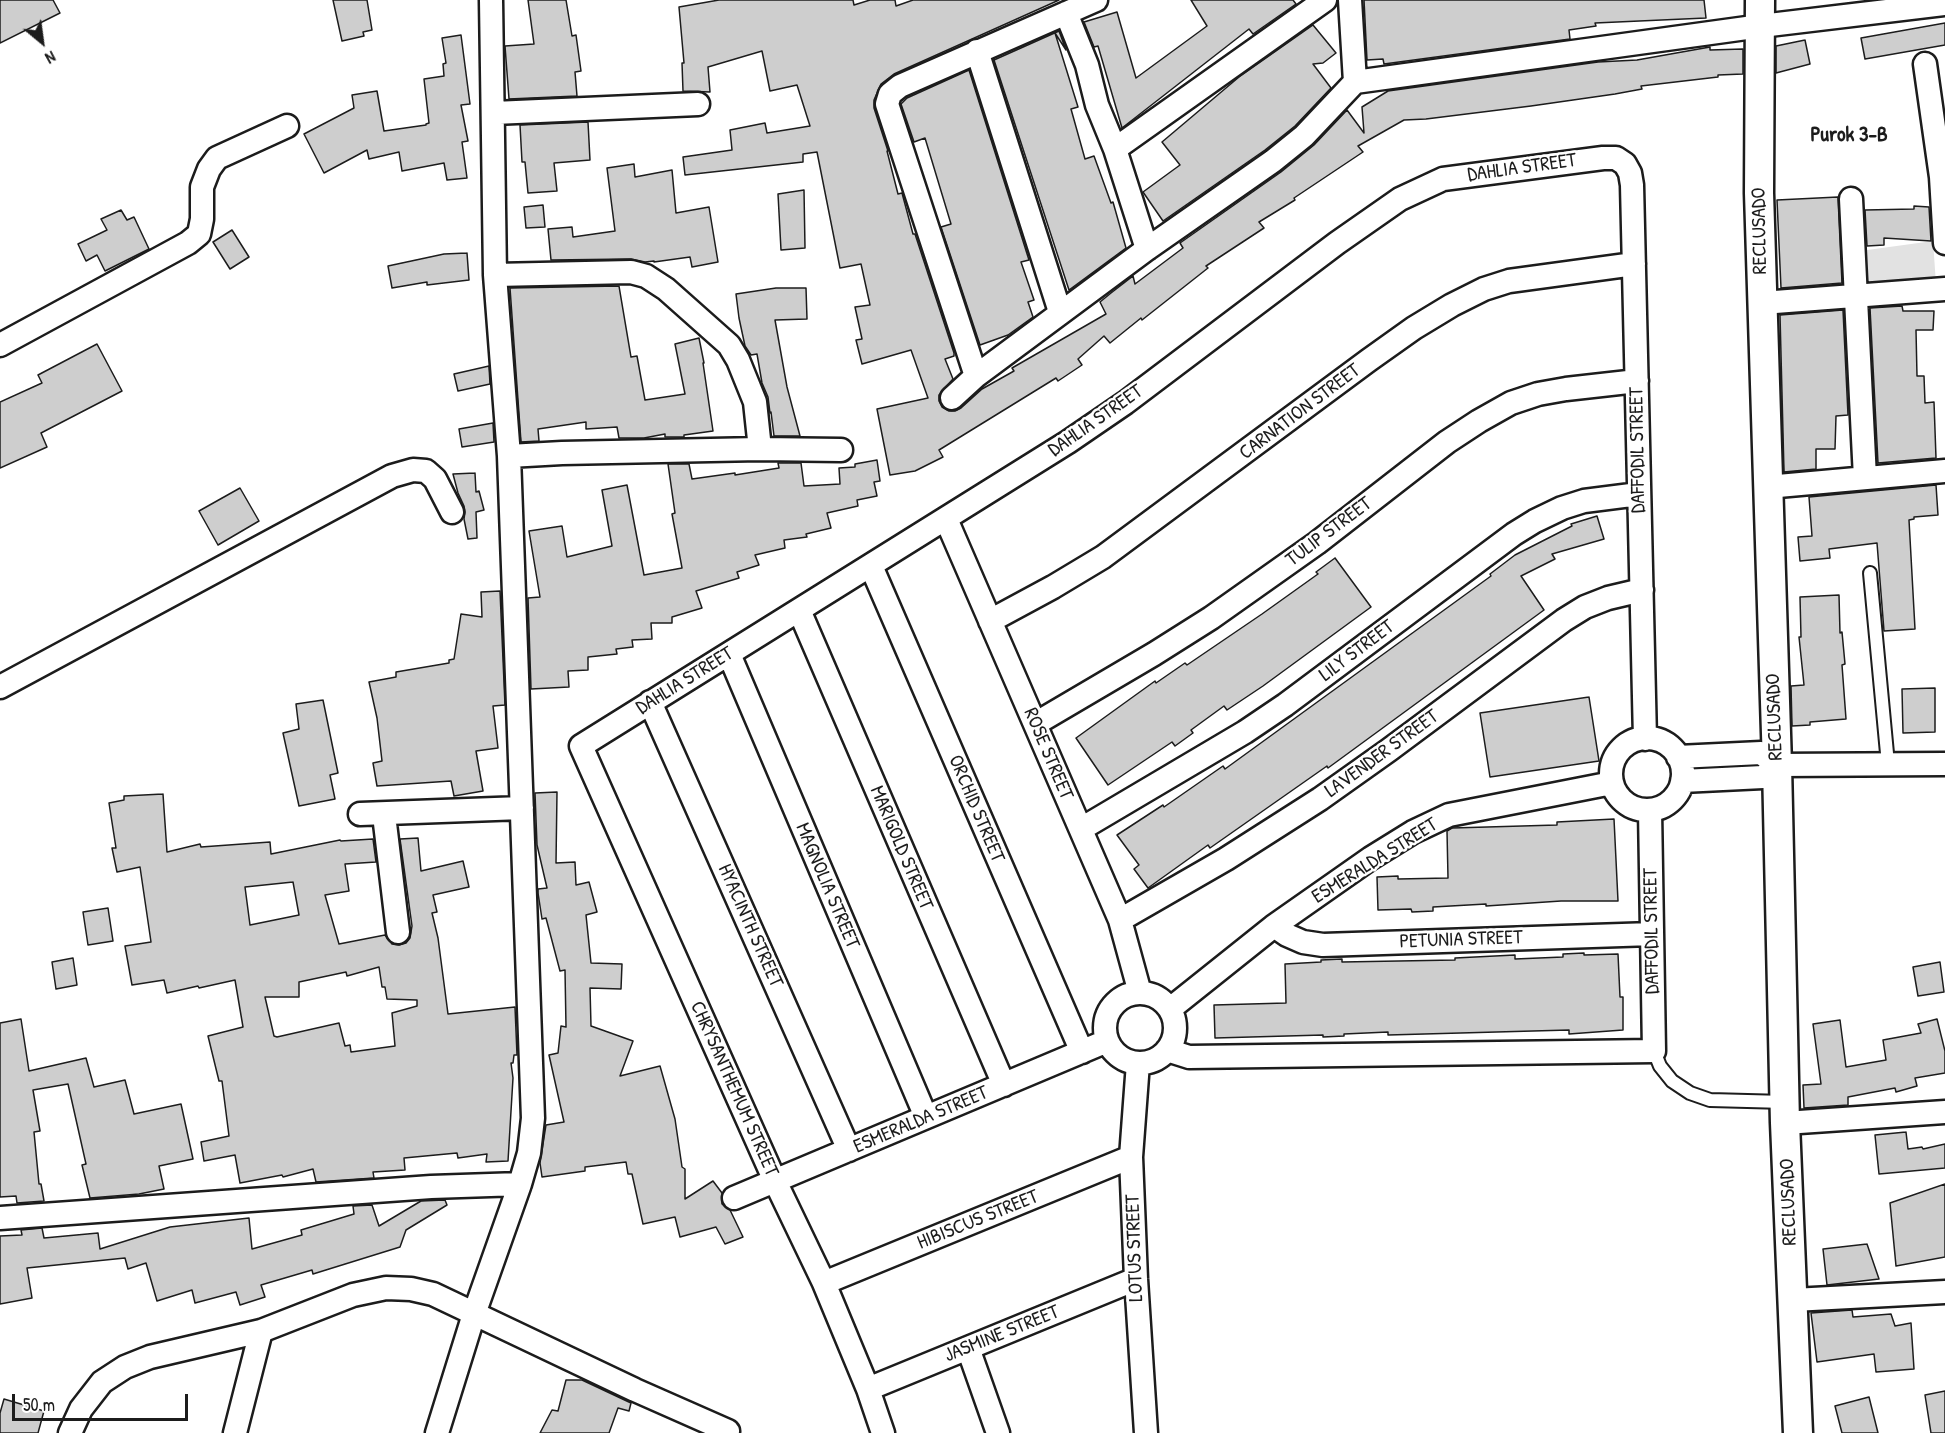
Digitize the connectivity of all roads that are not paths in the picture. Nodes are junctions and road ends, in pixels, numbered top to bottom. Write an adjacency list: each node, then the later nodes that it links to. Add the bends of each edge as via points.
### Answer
1 (492, 0): 13 (street)
2 (1096, 0): 6 (street)
3 (1325, 0): 15 (street)
4 (1350, 0): 10 (street)
5 (1945, 4): 7 (street)
6 (1066, 13): 8 (street); 15 (street)
7 (1760, 13): 10 (street); 25 (street, RECLUSADO)
8 (977, 51): 26 (street); 28 (street, via 900,86 890,94 887,104)
9 (1924, 64): 11 (street)
10 (1355, 82): 20 (street, via 1304,136 1273,161)
11 (1937, 94): 17 (street)
12 (698, 104): 13 (street)
13 (494, 113): 22 (street)
14 (287, 126): 27 (street, via 217,158 202,187 199,234 188,243)
15 (1114, 149): 20 (street)
16 (1624, 164): 21 (street, DAFFODIL STREET, via 1632,185); 39 (street, DAHLIA STREET, via 1616,158 1602,158 1443,179 1421,188 1336,243 1125,403)
17 (1943, 177): 19 (street)
18 (1851, 199): 24 (street)
19 (1945, 243)
20 (1147, 249): 26 (street)
21 (1634, 264): 29 (street, DAFFODIL STREET); 44 (street, CARNATION STREET, via 1509,281 1452,305 1413,328 1103,556)
22 (495, 275): 31 (street, via 631,272 666,289 729,345 738,360 755,402); 33 (street)
23 (1945, 289): 24 (street)
24 (1856, 295): 25 (street); 35 (street)
25 (1762, 303): 36 (street, RECLUSADO)
26 (1060, 312): 28 (street)
27 (0, 345)
28 (976, 376): 30 (street)
29 (1637, 381): 37 (street, DAFFODIL STREET); 48 (street, TULIP STREET, via 1538,394 1511,403 1479,421 1210,618)
30 (952, 398)
31 (760, 448): 32 (street); 33 (street)
32 (841, 450)
33 (509, 456): 57 (street)
34 (1945, 471): 35 (street)
35 (1865, 478): 36 (street)
36 (1767, 487): 54 (street, RECLUSADO)
37 (1639, 494): 42 (street, DAFFODIL STREET); 61 (street, LILY STREET, via 1584,501 1535,520 1245,732)
38 (452, 512): 46 (street, via 435,479 426,471 392,476)
39 (946, 519): 40 (street, DAHLIA STREET); 44 (street, ROSE STREET)
40 (871, 566): 43 (street, DAHLIA STREET); 71 (street, ORCHID STREET)
41 (1870, 573): 52 (lane)
42 (1642, 590): 49 (street, DAFFODIL STREET); 62 (street, LAVENDER STREET, via 1608,598 1564,620 1320,799)
43 (799, 610): 45 (street, DAHLIA STREET); 73 (street, MARIGOLD STREET)
44 (990, 621): 48 (street, ROSE STREET)
45 (729, 654): 47 (street, DAHLIA STREET); 76 (street, MAGNOLIA STREET)
46 (0, 687)
47 (651, 702): 50 (street, DAHLIA STREET); 77 (street, HYACINTH STREET)
48 (1035, 724): 61 (street, ROSE STREET)
49 (1645, 739): 51 (street, via 1664,743); 56 (street, via 1622,748 1611,770)
50 (581, 746): 79 (street, CHRYSANTHEMUM STREET)
51 (1678, 757): 54 (street, via 1761,753); 55 (street)
52 (1888, 764): 53 (street); 54 (street)
53 (1945, 764)
54 (1777, 765): 55 (street, via 1763,777); 75 (street, RECLUSADO)
55 (1682, 781): 58 (street, via 1671,801)
56 (1612, 783): 58 (street, via 1626,804); 63 (street, ESMERALDA STREET, via 1449,815 1371,858)
57 (522, 808): 60 (street); 80 (street, via 534,1095 529,1153)
58 (1650, 810): 65 (street, DAFFODIL STREET)
59 (360, 814): 60 (street)
60 (384, 815): 64 (street)
61 (1081, 830): 62 (street, ROSE STREET)
62 (1120, 920): 66 (street, ROSE STREET)
63 (1274, 926): 65 (street, PETUNIA STREET, via 1303,942 1323,945); 67 (street, ESMERALDA STREET)
64 (398, 932)
65 (1652, 934): 70 (street, DAFFODIL STREET)
66 (1140, 993): 67 (street, via 1151,994); 68 (street, via 1115,1003 1105,1028)
67 (1170, 1009): 69 (street, via 1175,1029)
68 (1107, 1041): 71 (street, ESMERALDA STREET); 72 (street, via 1125,1060)
69 (1167, 1050): 70 (street, via 1189,1057); 72 (street, via 1149,1062)
70 (1654, 1051): 75 (lane, via 1672,1081 1690,1094)
71 (1082, 1052): 73 (street, ESMERALDA STREET)
72 (1138, 1063): 78 (street, LOTUS STREET)
73 (1004, 1085): 76 (street, ESMERALDA STREET)
74 (1945, 1112): 75 (street)
75 (1785, 1113): 86 (street, RECLUSADO)
76 (926, 1117): 77 (street, ESMERALDA STREET)
77 (849, 1150): 79 (street, ESMERALDA STREET)
78 (1131, 1157): 83 (street, LOTUS STREET); 84 (street, HIBISCUS STREET)
79 (775, 1181): 81 (street, ESMERALDA STREET); 84 (street, CHRYSANTHEMUM STREET)
80 (520, 1184): 82 (street, via 431,1186); 87 (street)
81 (734, 1198)
82 (0, 1218)
83 (1136, 1279): 89 (street, JASMINE STREET); 97 (street, LOTUS STREET)
84 (824, 1283): 90 (street, CHRYSANTHEMUM STREET)
85 (1945, 1292): 86 (street)
86 (1792, 1300): 98 (street, RECLUSADO)
87 (474, 1314): 88 (street, via 433,1294 386,1288 353,1295); 91 (street); 94 (street)
88 (261, 1331): 92 (street, via 150,1357 126,1367 102,1382 81,1409); 93 (street)
89 (968, 1348): 90 (street, JASMINE STREET); 96 (street)
90 (868, 1389): 95 (street, CHRYSANTHEMUM STREET)
91 (729, 1431)
92 (70, 1433)
93 (235, 1433)
94 (437, 1433)
95 (883, 1433)
96 (998, 1433)
97 (1146, 1433)
98 (1798, 1433)

